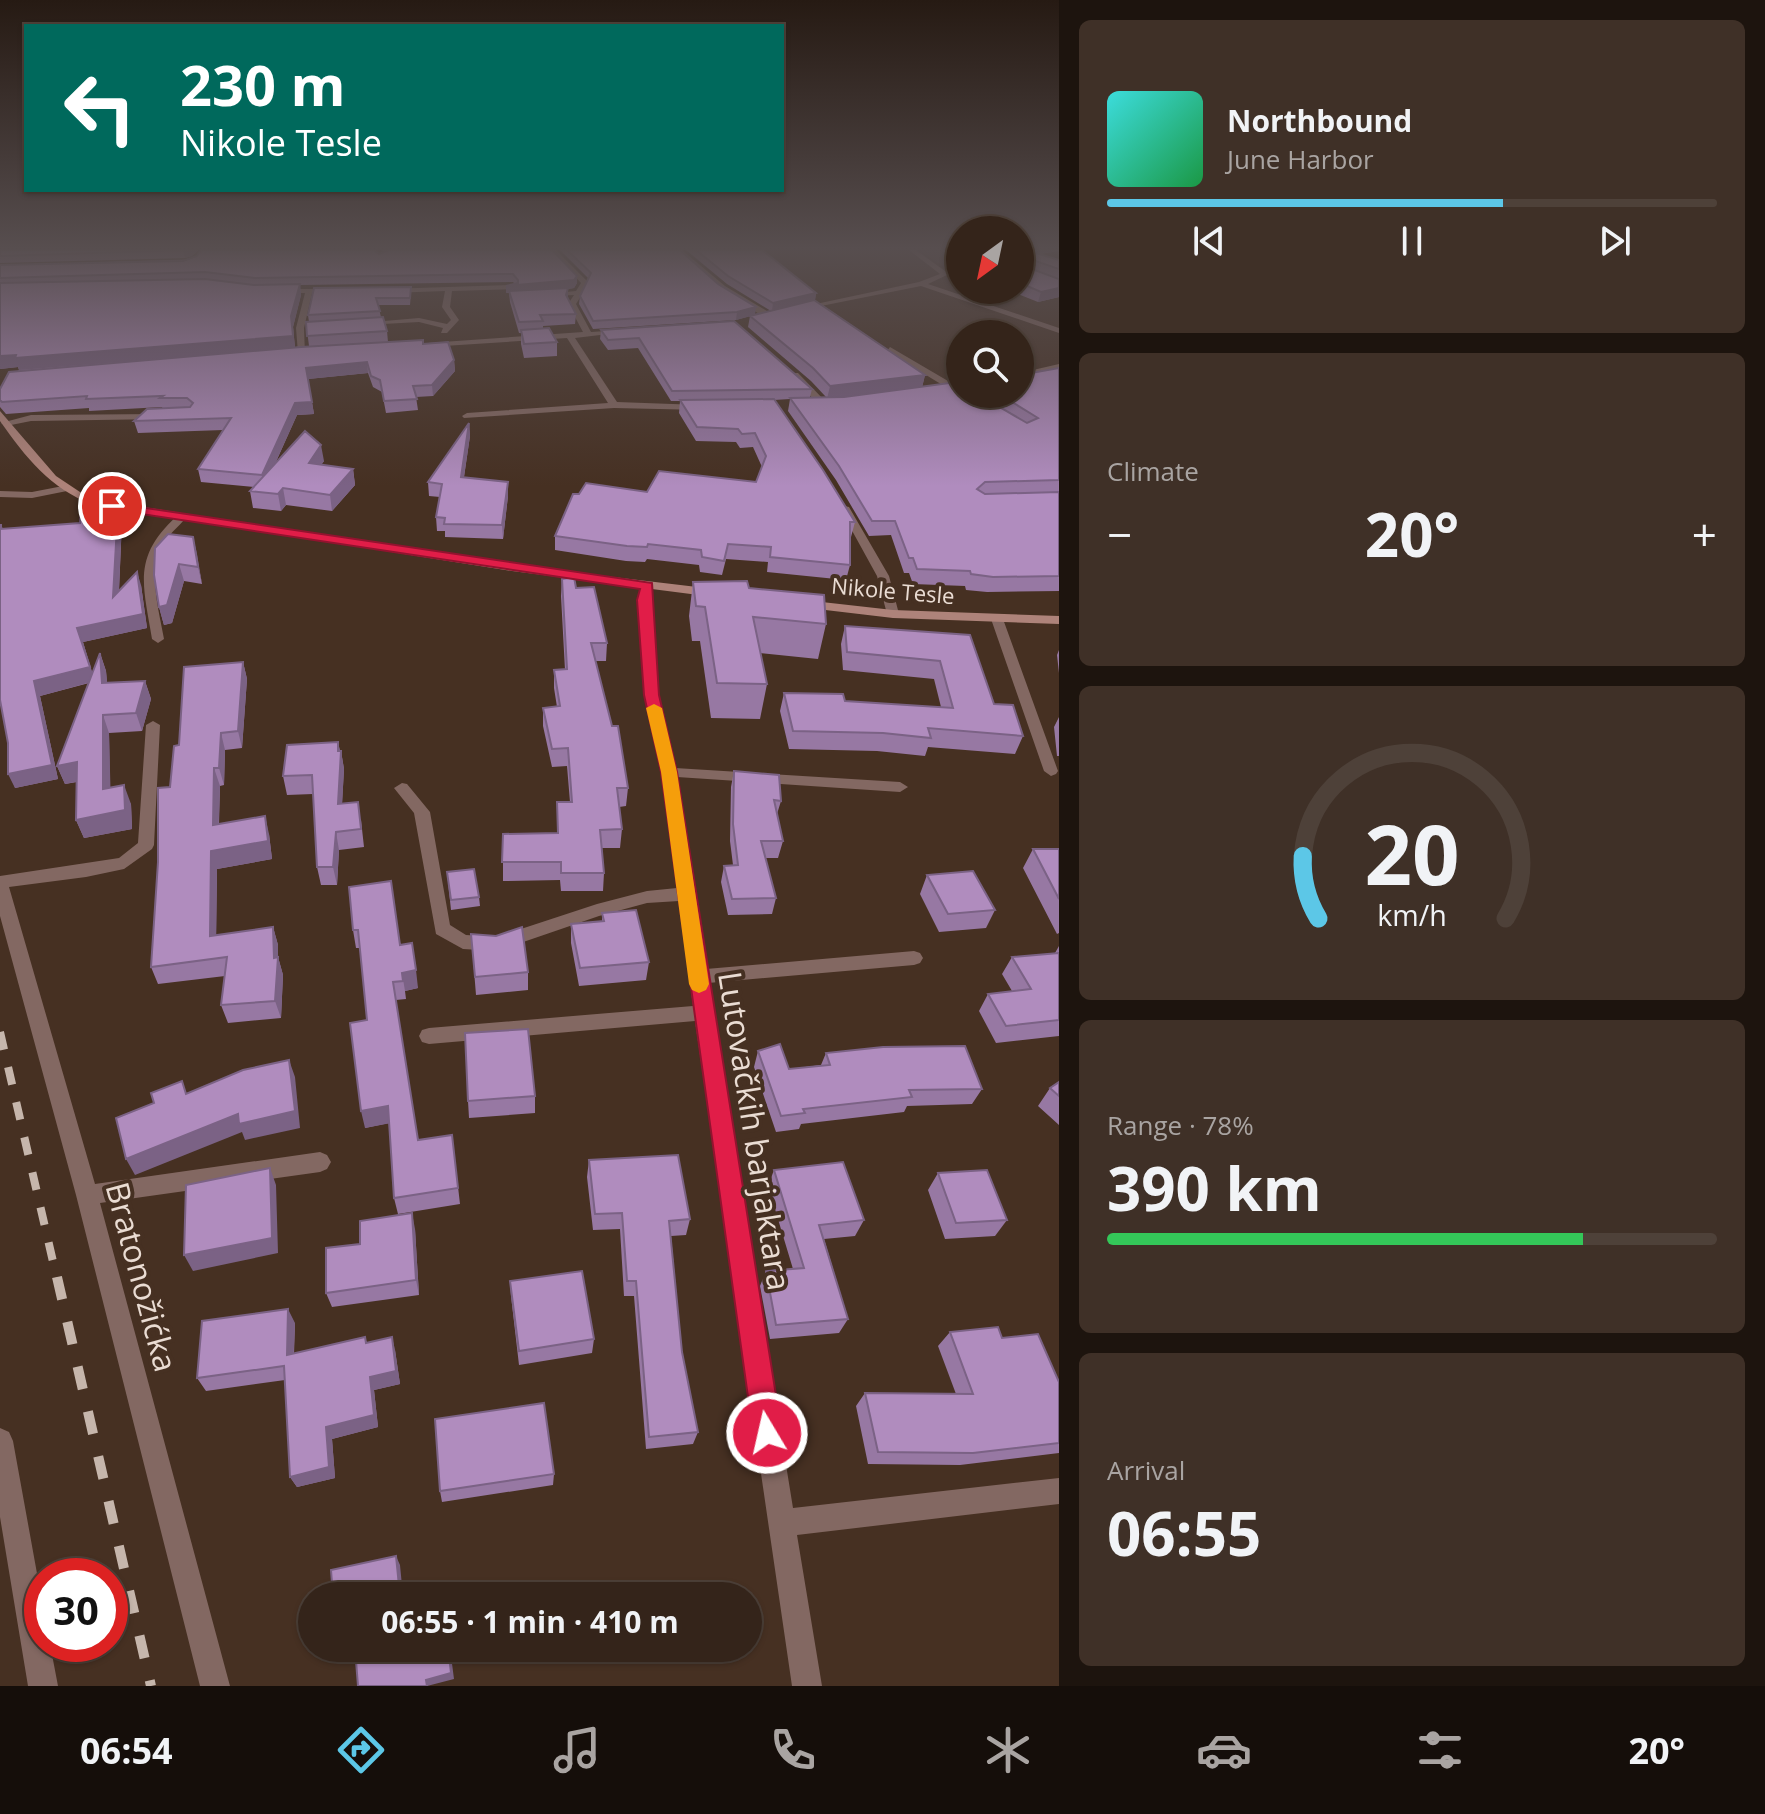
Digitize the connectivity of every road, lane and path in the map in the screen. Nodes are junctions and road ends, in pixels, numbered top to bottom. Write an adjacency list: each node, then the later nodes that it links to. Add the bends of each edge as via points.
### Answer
1 (300, 328): 9 (street)
2 (447, 329): 6 (street, via 423,345)
3 (585, 329): 5 (street)
4 (632, 331): 5 (street)
5 (588, 334): 6 (street)
6 (569, 335): 17 (street)
7 (890, 349): 14 (street)
8 (317, 352): 9 (street)
9 (302, 353): 10 (street)
10 (286, 355)
11 (783, 364): 18 (street, via 827,404)
12 (1059, 367): 13 (street)
13 (1034, 373)
14 (946, 383)
15 (939, 394): 16 (street)
16 (946, 394)
17 (614, 405): 19 (street); 21 (street)
18 (807, 405)
19 (718, 408)
20 (174, 416): 22 (street)
21 (467, 416)
22 (3, 418): 23 (street)
23 (63, 489): 25 (street); 26 (street, via 97,503)
24 (835, 492): 30 (street, via 883,576)
25 (0, 494)
26 (181, 518): 27 (street); 33 (street, via 162,534 147,567)
27 (647, 586): 28 (street); 36 (street, Lutovačkih barjaktara, via 652,695)
28 (728, 595)
29 (788, 602): 30 (street, Nikole Tesle)
30 (893, 614): 31 (street, Nikole Tesle)
31 (997, 619): 32 (street, Nikole Tesle); 35 (street)
32 (1059, 620)
33 (158, 639)
34 (153, 725): 39 (street, via 146,845 124,863)
35 (1051, 771)
36 (669, 772): 37 (street); 40 (street, Lutovačkih barjaktara)
37 (900, 787)
38 (402, 788): 40 (street, via 422,812 442,929 463,942 497,944 597,910)
39 (0, 884): 46 (street, Bratonožićka)
40 (687, 894): 42 (street, Lutovačkih barjaktara)
41 (914, 958): 42 (street)
42 (698, 977): 43 (street, Lutovačkih barjaktara)
43 (703, 1013): 44 (street); 49 (street, Lutovačkih barjaktara)
44 (429, 1036)
45 (320, 1162): 46 (street)
46 (87, 1195): 51 (street, Bratonožićka)
47 (0, 1441): 50 (street)
48 (1059, 1491): 49 (street)
49 (781, 1523): 52 (street, Lutovačkih barjaktara)
50 (43, 1686)
51 (215, 1686)
52 (807, 1686)

